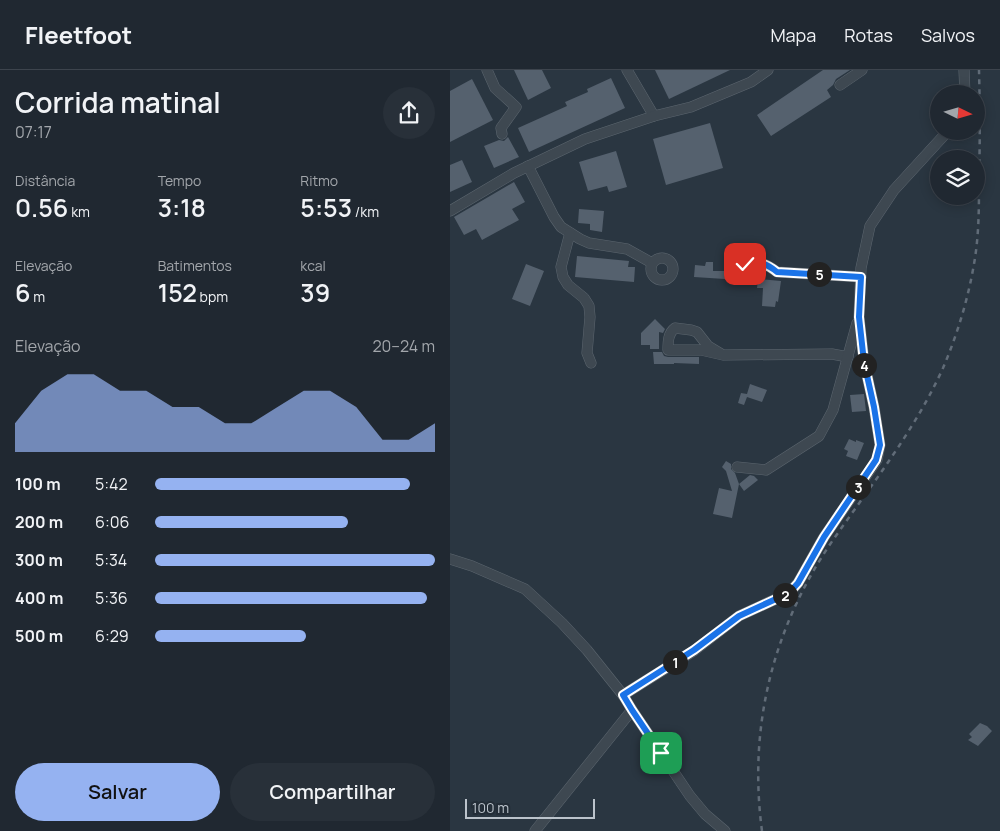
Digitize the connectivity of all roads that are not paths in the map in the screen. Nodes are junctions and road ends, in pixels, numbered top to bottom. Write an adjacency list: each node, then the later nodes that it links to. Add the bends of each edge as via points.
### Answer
1 (487, 70): 9 (street, via 496,88 516,107 501,128)
2 (627, 70): 8 (street)
3 (768, 70): 8 (street, via 751,82 691,107)
4 (862, 70): 6 (street)
5 (964, 70): 7 (street)
6 (840, 85)
7 (965, 85)
8 (654, 116): 11 (street, via 584,139)
9 (502, 134)
10 (940, 140): 16 (street, via 894,190 870,226)
11 (528, 166): 12 (street); 13 (street, via 554,217)
12 (450, 211)
13 (570, 233): 14 (street, via 589,242 627,249); 20 (street, via 561,267 568,285 589,306 586,353)
14 (652, 263)
15 (732, 276): 16 (street, via 745,264 759,262 777,272)
16 (861, 277): 17 (street)
17 (859, 317): 19 (street); 23 (street, via 880,445 876,460 789,593 739,616 694,650)
18 (723, 355): 18 (street, via 708,346 697,332 675,328 671,331 668,350 701,350); 19 (street, via 832,354)
19 (848, 357): 21 (street, via 833,410 819,436 766,470)
20 (591, 363)
21 (736, 467)
22 (450, 559): 23 (street, via 525,589 587,650)
23 (623, 695): 24 (street)
24 (632, 710): 25 (street); 26 (street, via 690,796 704,814)
25 (535, 831)
26 (725, 831)

